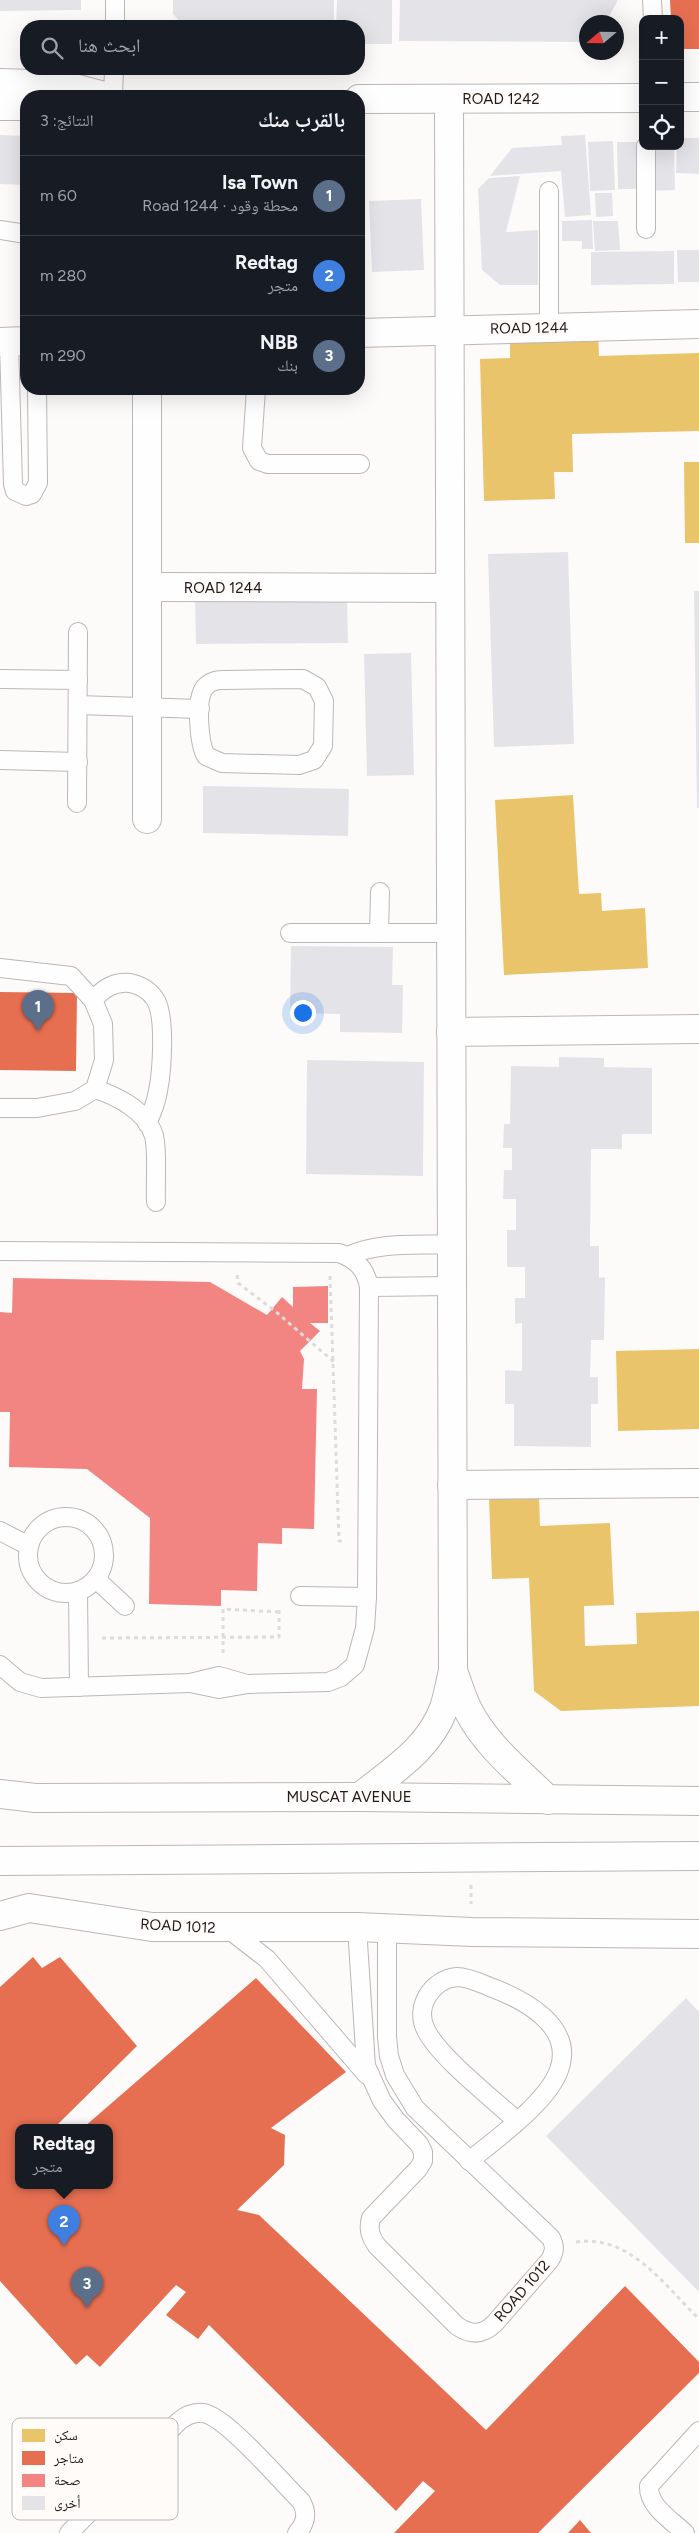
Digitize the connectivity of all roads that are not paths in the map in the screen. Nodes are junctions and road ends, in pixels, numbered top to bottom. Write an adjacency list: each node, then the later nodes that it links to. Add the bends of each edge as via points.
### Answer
1 (115, 0): 4 (lane)
2 (652, 0): 3 (lane)
3 (652, 15)
4 (115, 20)
5 (114, 75): 8 (lane)
6 (0, 84): 7 (street, via 63,85)
7 (82, 90)
8 (113, 90)
9 (684, 97): 10 (street)
10 (699, 97)
11 (639, 98): 12 (street, ROAD 1242)
12 (449, 99): 13 (street, ROAD 1242); 23 (street)
13 (365, 100)
14 (0, 106): 15 (street)
15 (20, 106)
16 (646, 150): 18 (lane)
17 (549, 191): 22 (lane)
18 (646, 229)
19 (0, 230): 20 (lane)
20 (20, 233)
21 (699, 324): 22 (street, ROAD 1244)
22 (549, 328): 23 (street, ROAD 1244)
23 (450, 330): 24 (street, ROAD 1244); 31 (street)
24 (365, 333)
25 (12, 342): 26 (lane, via 13,484 15,491 26,496 32,494 38,483)
26 (37, 395)
27 (147, 395): 30 (street)
28 (256, 395): 29 (lane, via 252,448 259,461 268,464)
29 (360, 464)
30 (147, 588): 31 (street, ROAD 1244); 36 (street)
31 (450, 588): 44 (street)
32 (78, 632): 34 (lane)
33 (0, 679): 34 (lane)
34 (78, 680): 35 (lane)
35 (78, 705): 36 (lane); 39 (lane)
36 (148, 707): 37 (lane); 41 (street)
37 (200, 709): 37 (lane, via 203,690 215,680 303,679 322,694 324,746 314,760 299,765 214,761 202,748)
38 (0, 760): 39 (lane)
39 (78, 762): 40 (lane)
40 (77, 803)
41 (147, 820)
42 (380, 892): 43 (lane)
43 (379, 933): 44 (lane); 45 (lane)
44 (451, 933): 49 (street)
45 (290, 934)
46 (0, 968): 47 (lane, via 70,976)
47 (93, 1000): 50 (lane, via 103,1024 104,1060); 52 (lane, via 112,984 137,984 148,990 161,1011 160,1080)
48 (699, 1029): 49 (street)
49 (451, 1032): 54 (street)
50 (95, 1088): 51 (lane, via 75,1101 37,1108); 52 (lane, via 125,1102)
51 (0, 1108)
52 (147, 1123): 53 (lane, via 154,1136)
53 (156, 1202)
54 (452, 1244): 56 (lane, via 380,1246); 57 (street)
55 (0, 1251): 56 (lane, via 329,1253)
56 (348, 1256): 58 (lane, via 365,1272)
57 (452, 1286): 58 (lane); 60 (street)
58 (369, 1287): 66 (lane)
59 (699, 1483): 60 (street)
60 (452, 1485): 69 (street)
61 (0, 1530): 62 (lane)
62 (29, 1546): 63 (lane, via 34,1533 56,1517 70,1516 83,1520 102,1540 105,1553); 64 (lane, via 28,1560 40,1583 65,1593)
63 (96, 1579): 64 (lane); 67 (lane)
64 (78, 1591): 72 (lane)
65 (300, 1596): 66 (lane)
66 (367, 1597): 71 (lane, via 365,1628 349,1672 328,1682)
67 (125, 1606)
68 (0, 1665): 72 (lane, via 11,1676 30,1686)
69 (453, 1670): 74 (street, via 444,1708 423,1744); 75 (street, via 481,1732)
70 (190, 1684): 71 (lane, via 219,1689); 71 (lane, via 204,1678 224,1676); 72 (lane)
71 (248, 1684)
72 (79, 1687)
73 (0, 1794): 74 (street, MUSCAT AVENUE, via 35,1798)
74 (360, 1797): 75 (street, MUSCAT AVENUE)
75 (548, 1800): 76 (street, MUSCAT AVENUE)
76 (699, 1801)
77 (699, 1856): 78 (street)
78 (0, 1861)
79 (0, 1916): 81 (street, ROAD 1012, via 29,1908 152,1927)
80 (357, 1927): 81 (street, ROAD 1012); 82 (street, ROAD 1012); 84 (lane, ROAD 1012, via 366,2066)
81 (227, 1928): 84 (lane, via 267,1959)
82 (387, 1928): 83 (street, ROAD 1012); 86 (lane, ROAD 1012, via 389,2056 415,2108)
83 (699, 1934)
84 (371, 2080): 86 (lane, ROAD 1012, via 382,2101 423,2152 423,2161 418,2169 371,2218 371,2237 457,2326 477,2334 488,2330 550,2260 554,2245 551,2238)
85 (517, 2121): 85 (lane, via 540,2098 559,2071 559,2040 552,2026 542,2013 496,1989 458,1977 444,1981 432,1989 424,2001 422,2016 426,2030 446,2055); 86 (lane)
86 (469, 2161)
87 (178, 2422): 91 (lane, via 185,2416 204,2414 220,2422 248,2448 300,2501 306,2514)
88 (699, 2431): 92 (lane, via 649,2486 653,2503)
89 (82, 2520): 90 (lane)
90 (69, 2533)
91 (297, 2533)
92 (685, 2533)

